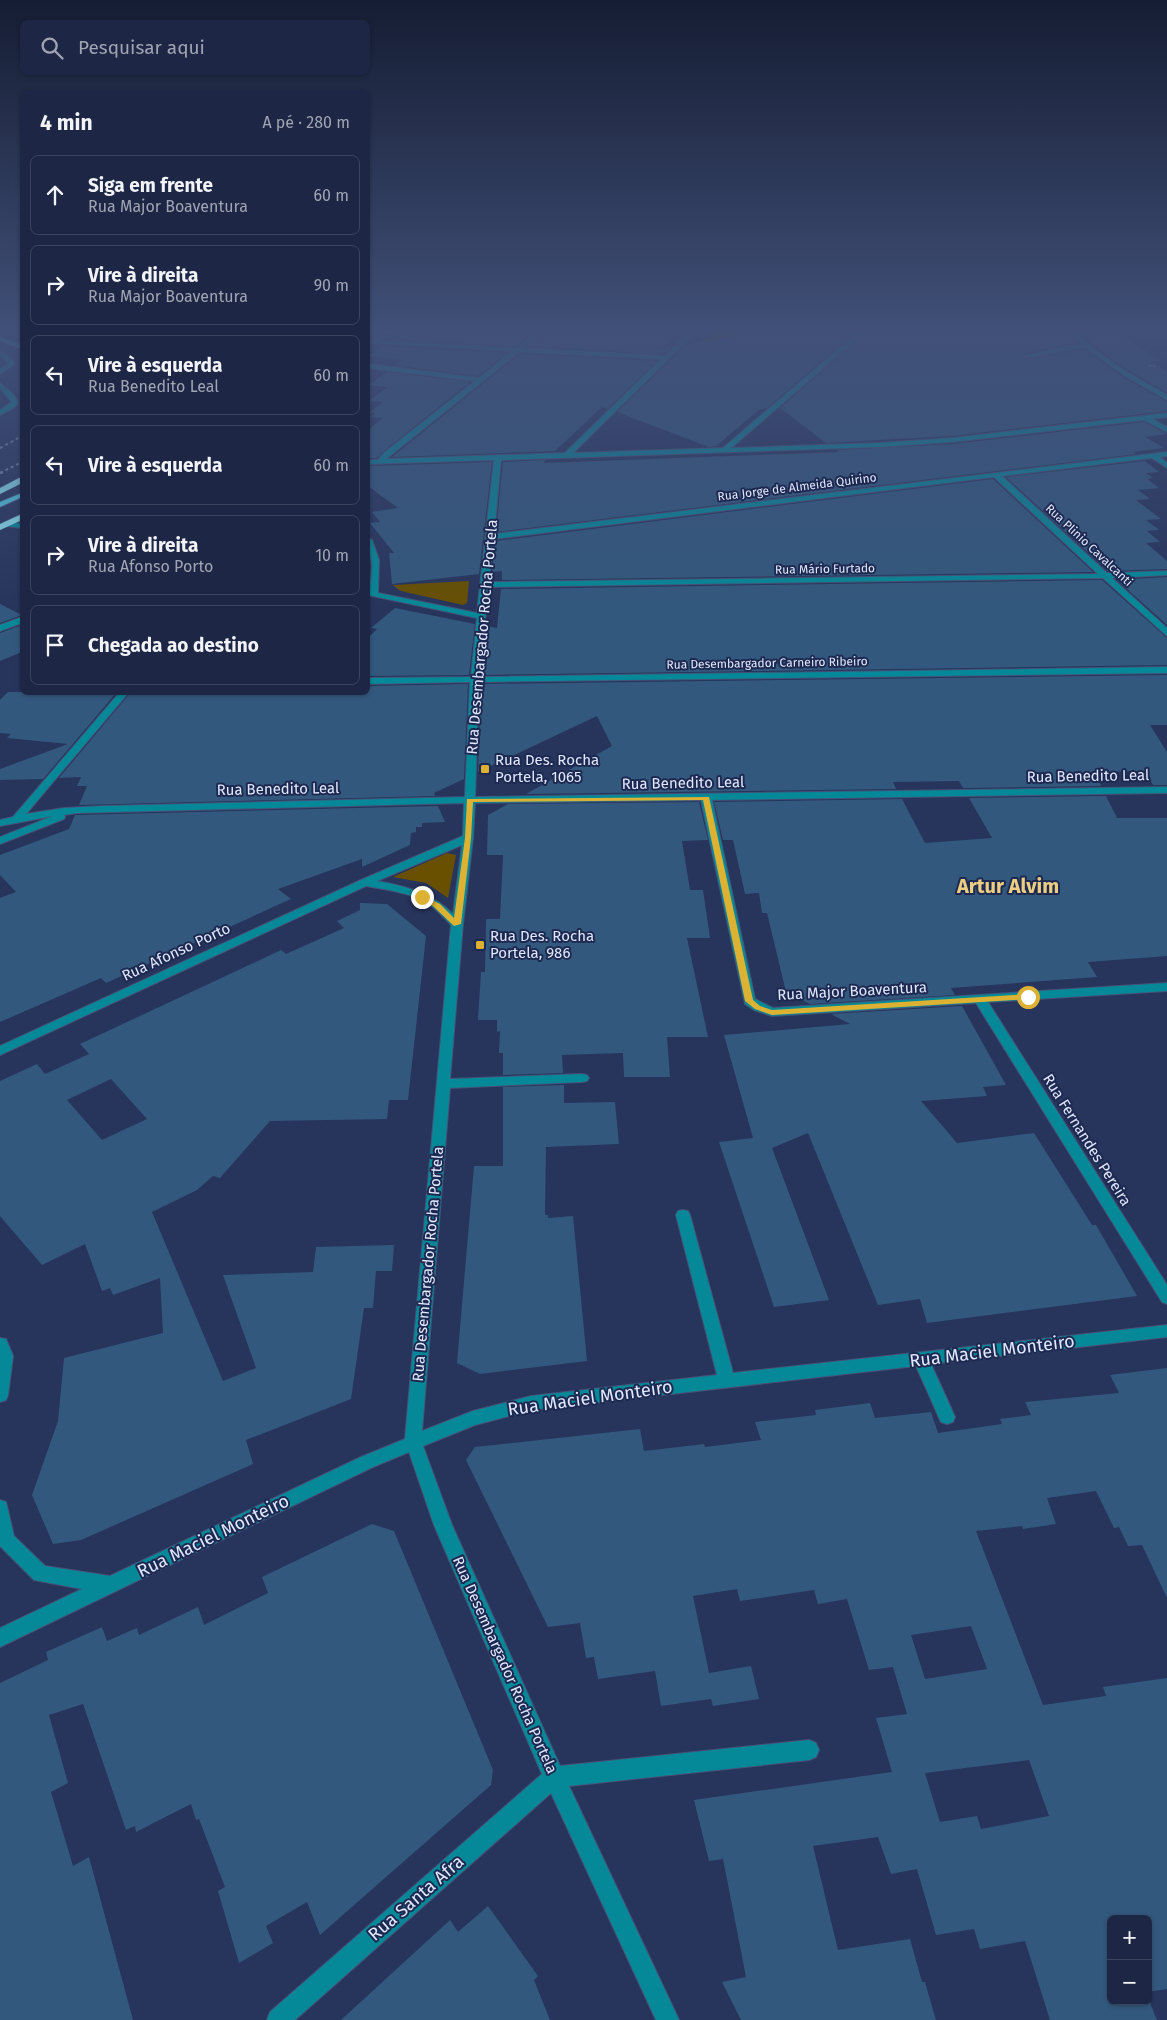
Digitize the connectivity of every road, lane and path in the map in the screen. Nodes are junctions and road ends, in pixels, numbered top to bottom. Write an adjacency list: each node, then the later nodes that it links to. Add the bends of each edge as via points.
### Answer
1 (428, 421): 13 (street)
2 (602, 421): 8 (street)
3 (758, 421): 7 (street)
4 (1117, 421): 7 (street, via 952,440)
5 (1152, 421): 6 (street)
6 (1167, 430)
7 (726, 449): 8 (street)
8 (568, 454): 11 (street)
9 (1167, 454): 10 (street, Rua Jorge de Almeida Quirino)
10 (1152, 455): 14 (street); 15 (street, Rua Jorge de Almeida Quirino)
11 (498, 457): 13 (street); 25 (street, Rua Desembargador Rocha Portela)
12 (370, 462): 13 (street)
13 (380, 462)
14 (1167, 466)
15 (995, 474): 25 (street, Rua Jorge de Almeida Quirino); 28 (street, Rua Plinio Cavalcanti)
16 (20, 481): 17 (highway)
17 (0, 491)
18 (20, 496): 20 (main road)
19 (20, 504): 21 (main road)
20 (0, 505)
21 (0, 512)
22 (20, 518): 23 (highway)
23 (4, 525): 24 (street)
24 (20, 526)
25 (490, 537): 29 (street, Rua Desembargador Rocha Portela)
26 (370, 545): 30 (street, via 376,572)
27 (1167, 573): 28 (street, Rua Mário Furtado)
28 (1105, 576): 29 (street, Rua Mário Furtado); 34 (street, Rua Plinio Cavalcanti)
29 (484, 585): 31 (street, Rua Desembargador Rocha Portela)
30 (371, 594): 31 (street)
31 (481, 616): 36 (street, Rua Desembargador Rocha Portela)
32 (20, 621): 33 (street)
33 (0, 628)
34 (1167, 632)
35 (1167, 670): 36 (street, Rua Desembargador Carneiro Ribeiro)
36 (476, 680): 37 (street, Rua Desembargador Carneiro Ribeiro); 41 (street, Rua Desembargador Rocha Portela)
37 (370, 681)
38 (122, 695): 43 (street)
39 (1167, 790): 40 (street, Rua Benedito Leal)
40 (706, 798): 41 (street, Rua Benedito Leal); 50 (street, Rua Major Boaventura, via 749,1001 758,1008 772,1012)
41 (470, 800): 42 (street, Rua Benedito Leal); 45 (street, Rua Desembargador Rocha Portela)
42 (79, 810): 43 (street, Rua Benedito Leal); 46 (street, Rua Benedito Leal)
43 (17, 818): 44 (street, Rua Benedito Leal)
44 (0, 823)
45 (468, 838): 47 (street, Rua Afonso Porto); 48 (street, Rua Desembargador Rocha Portela)
46 (1, 840)
47 (365, 882): 48 (street, via 402,889 422,897); 51 (street, Rua Afonso Porto)
48 (457, 924): 53 (street, Rua Desembargador Rocha Portela)
49 (1167, 987): 50 (street, Rua Major Boaventura)
50 (980, 1000): 55 (street, Rua Fernandes Pereira)
51 (0, 1051)
52 (582, 1078): 53 (street)
53 (443, 1084): 62 (street, Rua Desembargador Rocha Portela)
54 (683, 1215): 59 (street)
55 (1167, 1298)
56 (1167, 1330): 58 (street, Rua Maciel Monteiro)
57 (0, 1344): 60 (street, via 4,1356)
58 (921, 1359): 59 (street, Rua Maciel Monteiro); 61 (street)
59 (727, 1381): 62 (street, Rua Maciel Monteiro, via 531,1403 473,1418)
60 (0, 1395)
61 (947, 1417)
62 (413, 1442): 64 (street, Rua Maciel Monteiro); 67 (street, Rua Desembargador Rocha Portela, via 443,1525)
63 (0, 1508): 64 (street, via 6,1540 40,1574)
64 (111, 1586): 65 (street, Rua Maciel Monteiro)
65 (0, 1638)
66 (809, 1750): 67 (street)
67 (554, 1777): 68 (street, Rua Santa Afra); 69 (street, Rua Desembargador Rocha Portela)
68 (278, 2020)
69 (668, 2020)

